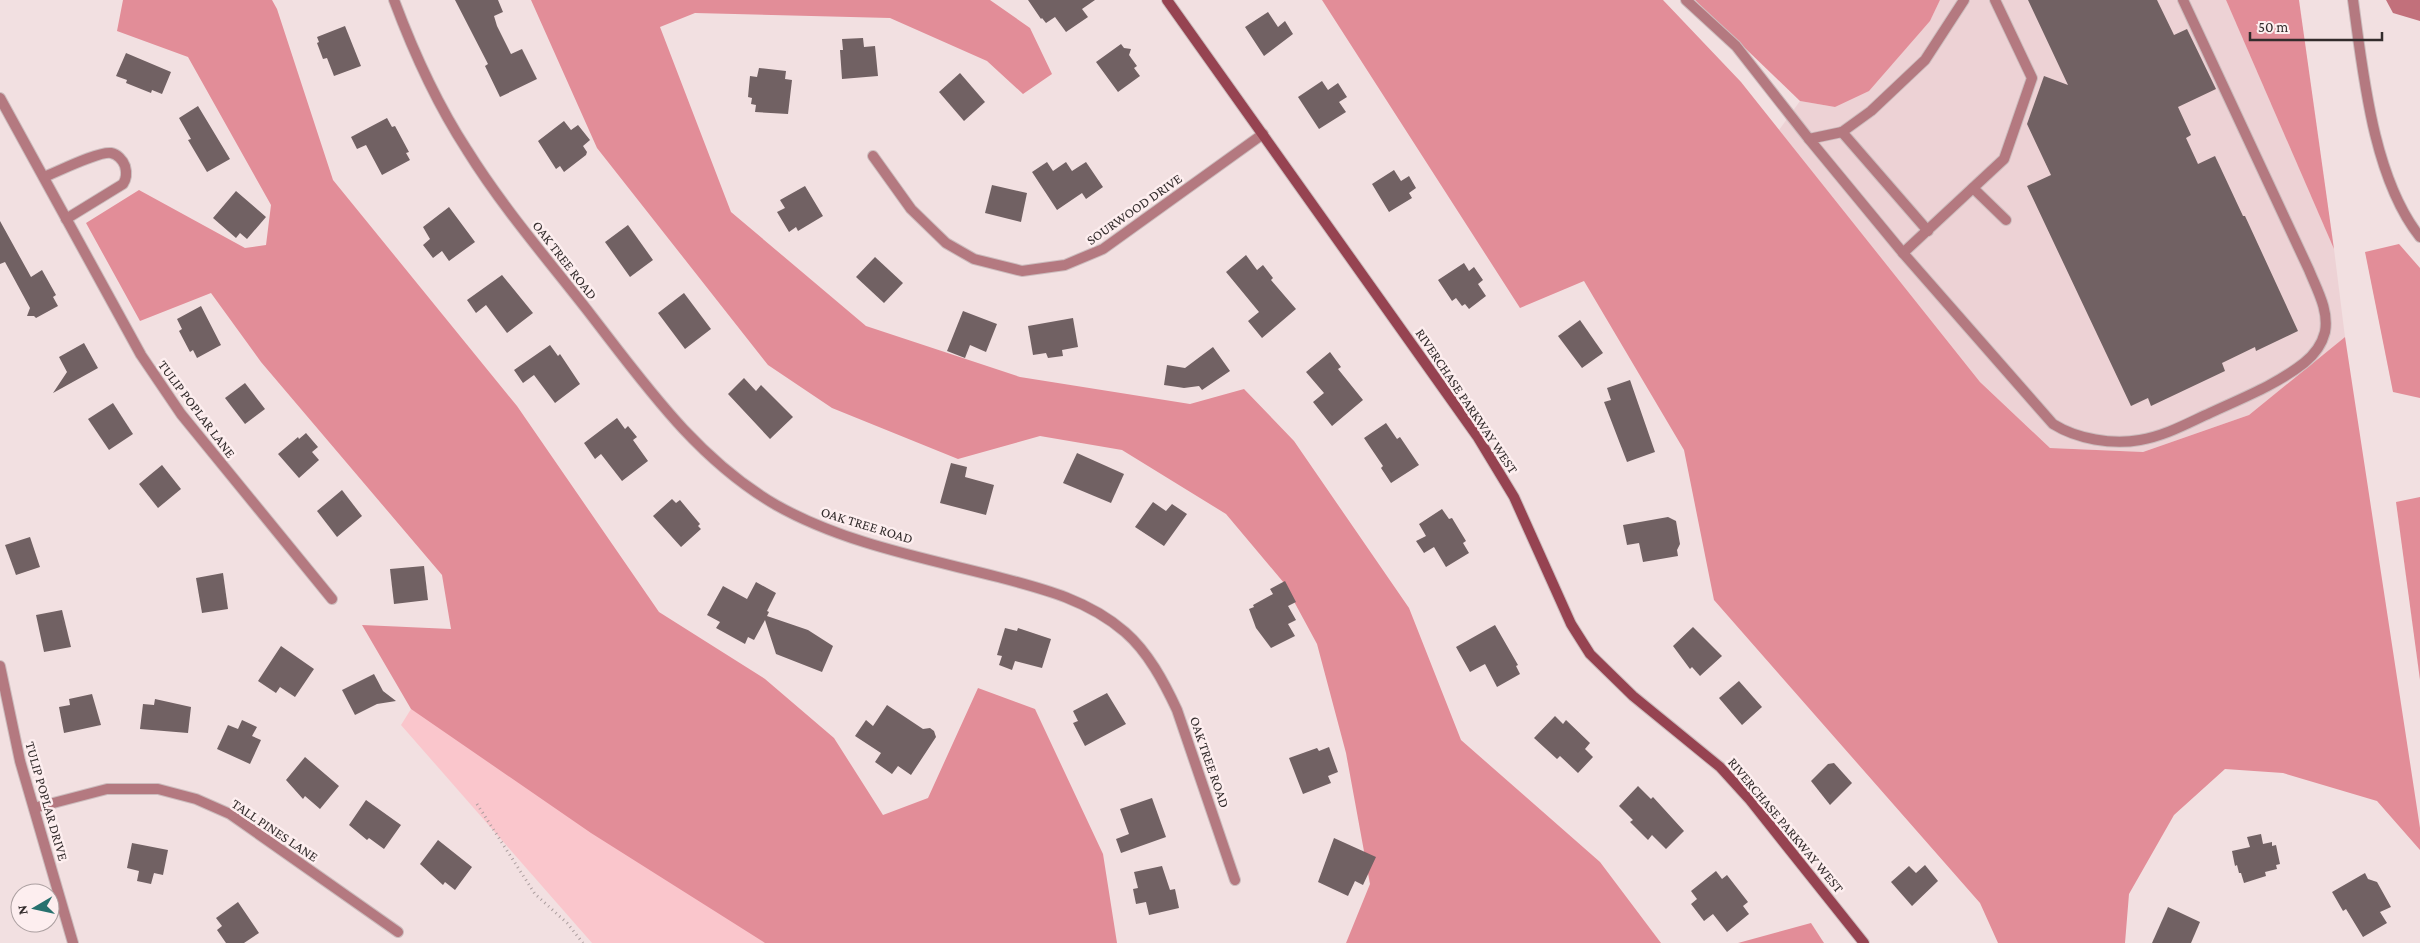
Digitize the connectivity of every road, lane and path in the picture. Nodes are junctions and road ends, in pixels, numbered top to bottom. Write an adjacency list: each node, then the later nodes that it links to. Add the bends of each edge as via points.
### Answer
1 (394, 0): 24 (street, OAK TREE ROAD, via 444,110 494,190 664,409 705,452 751,489 802,518 865,542 1047,589 1089,608 1125,632 1166,685)
2 (1167, 0): 10 (street, RIVERCHASE PARKWAY WEST)
3 (1686, 0): 11 (street, via 1736,46)
4 (1964, 0): 9 (street, via 1925,60 1871,111)
5 (1995, 0): 14 (street, via 2032,78 2004,159)
6 (2183, 0): 19 (street, via 2310,270 2325,309 2325,332 2318,349 2304,363 2263,389 2160,436 2138,441 2084,439 2053,424)
7 (2353, 0): 18 (street, via 2373,129 2403,213)
8 (0, 98): 13 (street, TULIP POPLAR LANE)
9 (1842, 132): 11 (street); 17 (street)
10 (1263, 134): 12 (street, SOURWOOD DRIVE, via 1103,249 1065,265 1022,270 974,260 946,243 911,208); 28 (street, RIVERCHASE PARKWAY WEST, via 1478,436 1514,497 1571,624 1590,654 1632,696 1720,768 1750,800)
11 (1809, 139): 19 (street)
12 (873, 156)
13 (44, 177): 15 (street, TULIP POPLAR LANE); 15 (street, via 101,154 112,153 124,163 126,179 123,184)
14 (1973, 188): 16 (street); 17 (street)
15 (66, 219): 20 (street, TULIP POPLAR LANE, via 159,384)
16 (2006, 220)
17 (1928, 231): 19 (street)
18 (2420, 237)
19 (1904, 253)
20 (332, 599)
21 (0, 666): 23 (street, TULIP POPLAR DRIVE, via 8,713)
22 (476, 804): 27 (path, via 535,894 567,923)
23 (34, 808): 25 (street, TALL PINES LANE, via 107,789 158,789 196,799 230,814); 26 (street, TULIP POPLAR DRIVE)
24 (1235, 880)
25 (398, 932)
26 (73, 943)
27 (583, 943)
28 (1864, 943)

